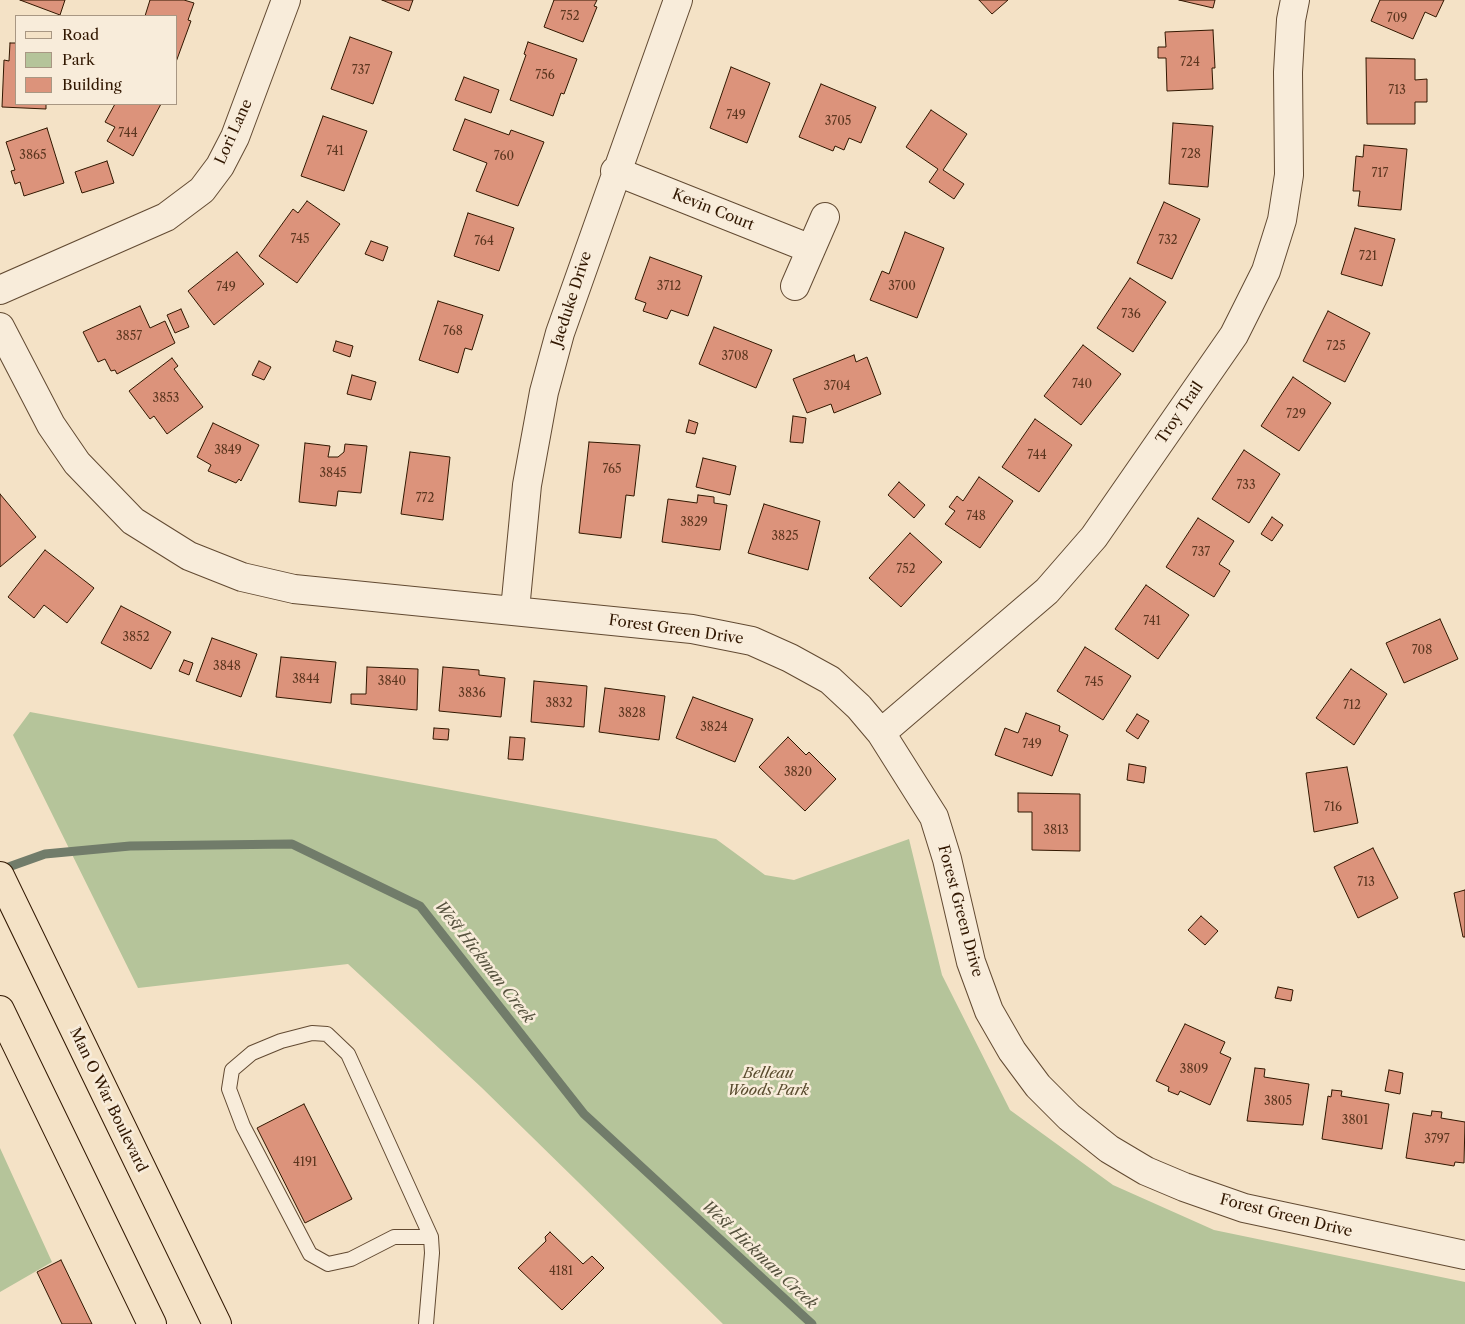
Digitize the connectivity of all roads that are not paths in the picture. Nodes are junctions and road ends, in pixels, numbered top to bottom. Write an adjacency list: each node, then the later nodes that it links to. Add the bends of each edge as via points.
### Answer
1 (286, 0): 8 (street, Lori Lane, via 235,137 220,166 202,190 166,217)
2 (678, 0): 4 (street, Jaeduke Drive)
3 (1295, 0): 11 (street, Troy Trail, via 1288,72 1289,175 1282,220 1266,271 1234,335 1094,537 1047,591)
4 (615, 171): 6 (street, Kevin Court); 10 (street, Jaeduke Drive, via 560,333 544,392 527,485)
5 (825, 217): 6 (street)
6 (811, 249): 7 (street)
7 (795, 286)
8 (0, 290)
9 (0, 327): 10 (street, Forest Green Drive, via 52,425 77,463 132,521 189,556 242,577 294,589)
10 (515, 610): 11 (street, Forest Green Drive, via 692,629 752,641 830,680)
11 (881, 733): 15 (street, Forest Green Drive, via 934,817 971,962 989,1011 1012,1051 1069,1117 1109,1149 1146,1171 1235,1205)
12 (0, 876): 17 (main road, Man O War Boulevard)
13 (5, 1020): 16 (main road)
14 (430, 1237): 14 (lane, via 348,1054 327,1034 312,1033 281,1041 252,1053 232,1070 229,1089 243,1126 310,1254 328,1264 351,1259 394,1237); 18 (lane, via 432,1253)
15 (1465, 1255)
16 (152, 1324)
17 (217, 1324)
18 (426, 1324)

